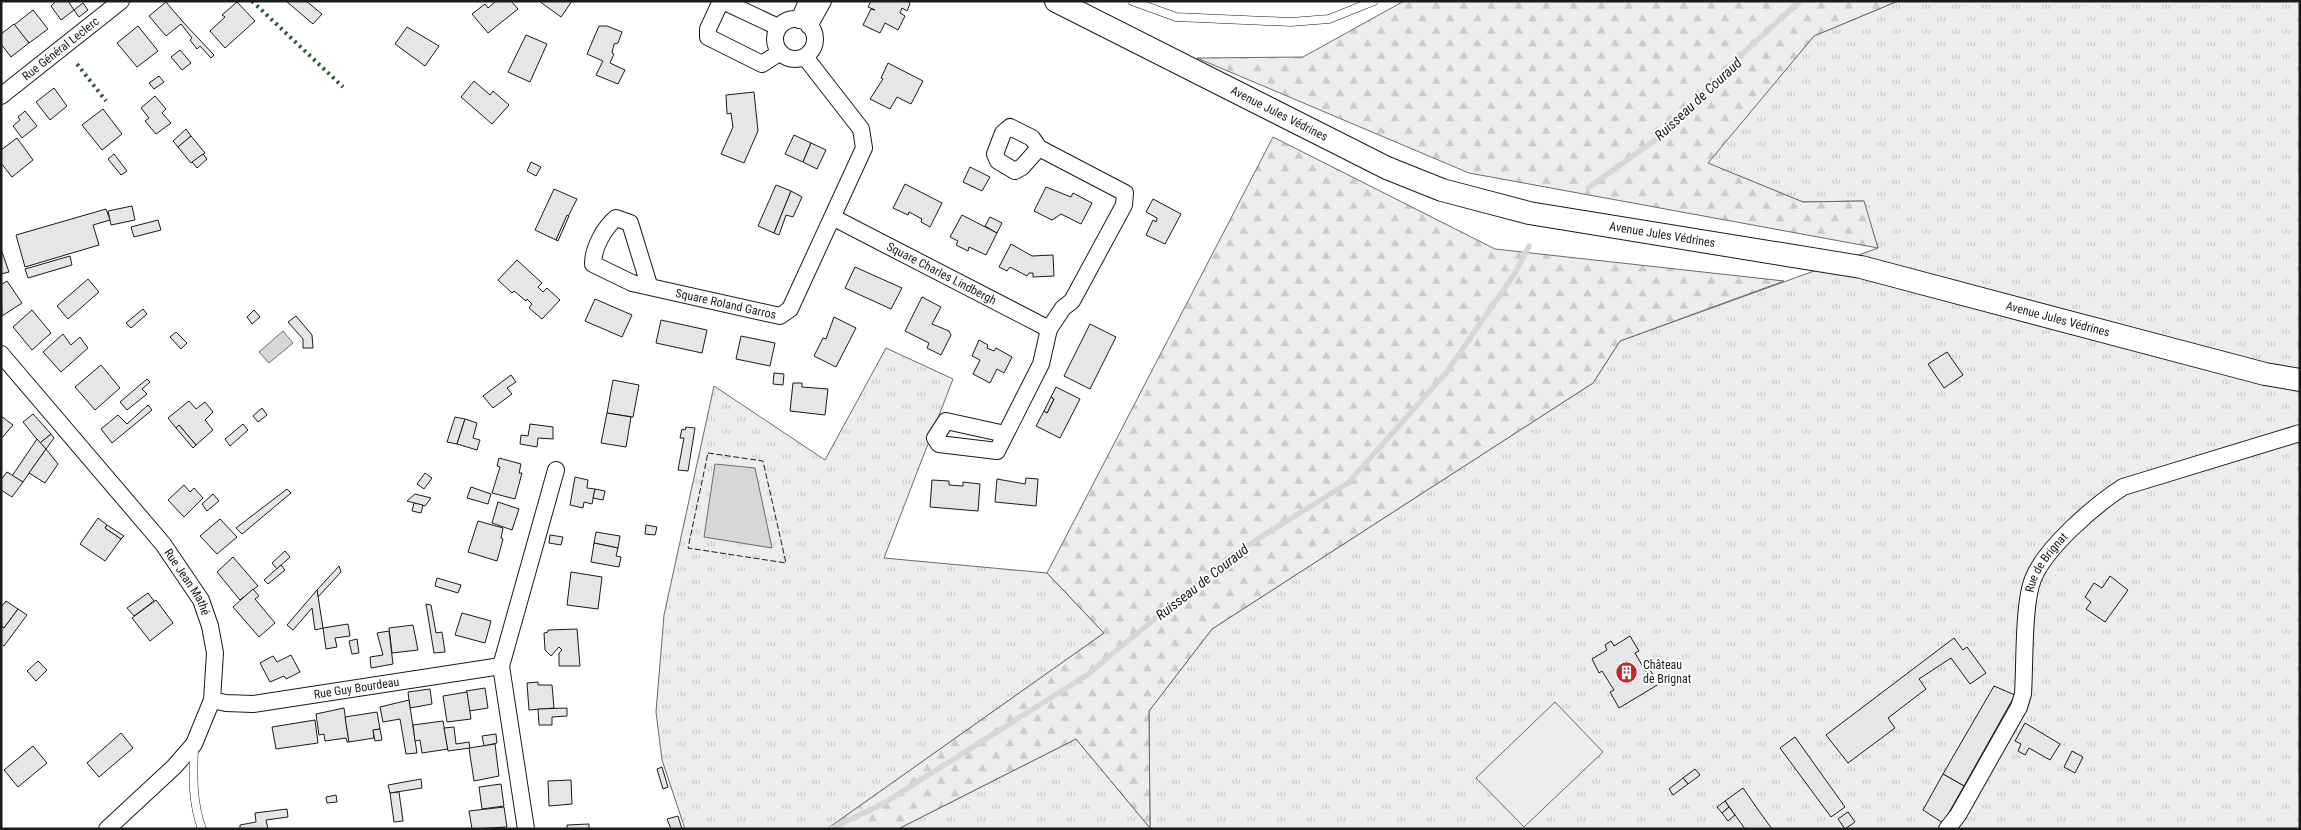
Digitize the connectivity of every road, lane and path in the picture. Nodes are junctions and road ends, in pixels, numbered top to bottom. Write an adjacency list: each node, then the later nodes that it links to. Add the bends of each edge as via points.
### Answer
1 (121, 1): 11 (street, Rue Général Leclerc)
2 (807, 1): 7 (street)
3 (823, 1): 7 (street)
4 (1056, 1): 17 (main road, Avenue Jules Védrines, via 1370,160 1442,190 1580,223 1861,266 2264,374)
5 (1132, 1): 6 (lane, via 1176,17 1291,22 1329,19)
6 (1374, 1)
7 (804, 23): 8 (street, via 790,20); 10 (street, via 815,41)
8 (778, 27): 9 (street, via 774,40); 9 (street, via 727,2 720,2 708,37 762,64)
9 (779, 53): 10 (street, via 791,59)
10 (805, 57): 13 (street, Square Roland Garros, via 861,129 863,138 864,148)
11 (1, 96)
12 (1039, 148): 15 (street, via 1125,193 1124,205 1072,301 1063,308)
13 (834, 218): 14 (street, Square Roland Garros, via 790,309 780,316); 15 (street, Square Charles Lindbergh)
14 (649, 285)
15 (1049, 329): 19 (street, via 1041,364)
16 (1, 354): 22 (street, Rue Jean Mathé, via 163,544 201,600 215,653)
17 (2300, 380)
18 (2300, 433): 27 (street, Rue de Brignat, via 2123,487 2100,502 2040,562 2028,602 2020,707)
19 (1005, 434)
20 (556, 470): 21 (street)
21 (500, 666): 22 (street, Rue Guy Bourdeau, via 253,704); 26 (street)
22 (212, 700): 23 (street, Rue Jean Mathé)
23 (194, 744): 24 (street, Rue Jean Mathé); 25 (lane, via 193,782)
24 (107, 829)
25 (202, 829)
26 (526, 829)
27 (1947, 829)

